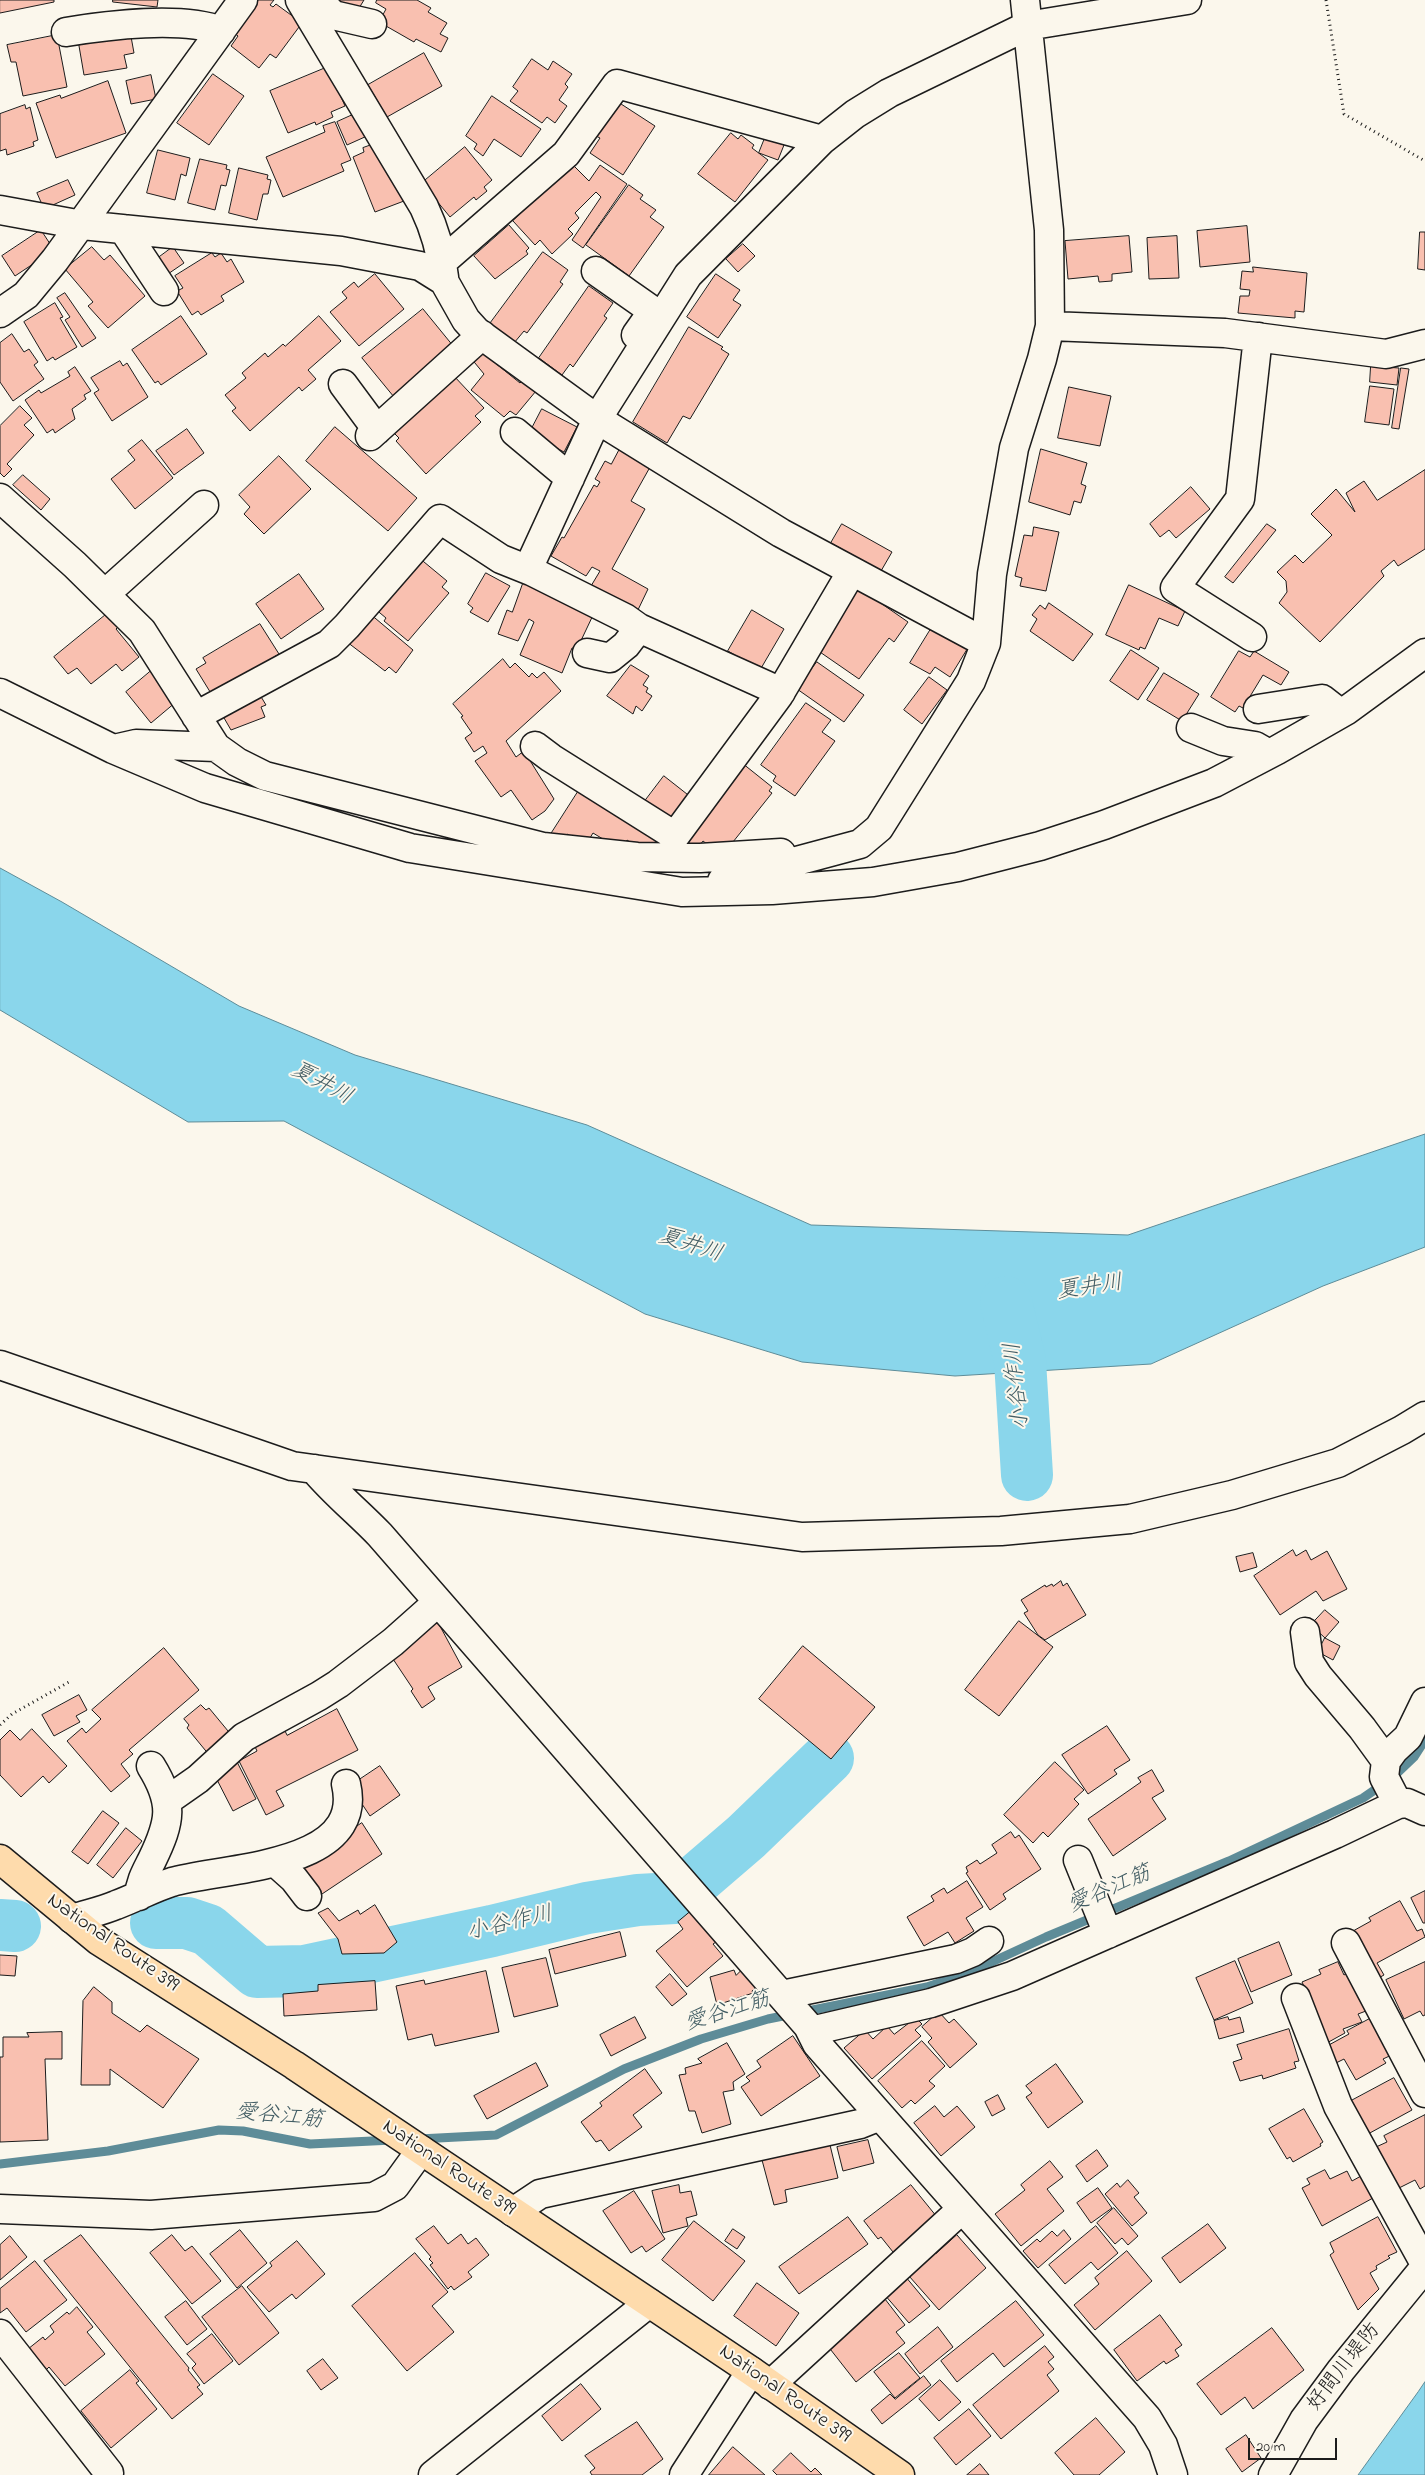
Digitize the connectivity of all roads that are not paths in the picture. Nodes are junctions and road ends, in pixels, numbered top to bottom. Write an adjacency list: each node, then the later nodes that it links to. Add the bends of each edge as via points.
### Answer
1 (243, 0): 7 (street)
2 (300, 0): 14 (street, via 424,206 435,231)
3 (319, 0): 6 (street, via 333,15)
4 (1187, 0): 5 (street)
5 (1026, 13): 9 (street, via 856,114); 17 (street, via 1049,230)
6 (372, 24)
7 (221, 31): 8 (street, via 190,24 121,24); 11 (street)
8 (66, 32)
9 (822, 140): 14 (street, via 617,84 566,154); 22 (street, via 688,275)
10 (0, 210): 11 (street)
11 (82, 226): 12 (street); 16 (street, via 26,295)
12 (123, 229): 14 (street, via 341,251); 15 (street)
13 (596, 271): 22 (street, via 653,311)
14 (443, 272): 18 (street, via 466,320)
15 (164, 291)
16 (0, 313)
17 (1050, 326): 19 (street); 32 (street, via 1014,448 992,574)
18 (482, 335): 21 (street, via 373,433); 22 (street)
19 (1258, 337): 20 (street, via 1386,354); 31 (street, via 1240,499 1175,588)
20 (1425, 344)
21 (343, 384)
22 (589, 414): 24 (street); 28 (street, via 781,533)
23 (514, 432): 24 (street)
24 (570, 478): 27 (street)
25 (0, 498): 29 (street)
26 (204, 505): 29 (street)
27 (528, 569): 30 (street); 39 (street, via 501,559 440,519 329,644)
28 (852, 571): 32 (street); 35 (street)
29 (104, 594): 39 (street, via 142,631)
30 (639, 628): 33 (street, via 610,658); 35 (street)
31 (1252, 637)
32 (986, 643): 45 (street, via 971,681 879,828 860,844)
33 (587, 653)
34 (1425, 653): 38 (street)
35 (781, 692): 41 (street, via 675,836)
36 (0, 693): 43 (street)
37 (1258, 710): 38 (street, via 1322,699)
38 (1340, 713): 44 (street)
39 (196, 716): 42 (street)
40 (1192, 728): 44 (street, via 1223,741 1255,746)
41 (535, 746)
42 (216, 747): 43 (street, via 136,744); 45 (street, via 236,762 265,776 542,847 637,858 795,852)
43 (113, 749): 46 (street, via 205,788 410,848)
44 (1269, 754): 46 (street, via 1214,783 1104,825 958,867 873,882 772,890)
45 (820, 855): 46 (street)
46 (682, 892)
47 (0, 1365): 49 (street, via 292,1466)
48 (1425, 1416): 49 (street, via 1338,1463 1232,1495 1130,1520 1001,1531 802,1537)
49 (314, 1469): 50 (street, via 362,1516)
50 (438, 1602): 56 (street, via 338,1684 244,1737 198,1779); 68 (street)
51 (1305, 1632): 53 (street, via 1309,1662)
52 (1425, 1702): 53 (street, via 1408,1737)
53 (1386, 1761): 57 (street, via 1384,1778)
54 (151, 1766): 56 (street)
55 (346, 1784): 61 (street, via 348,1813 333,1836 302,1853)
56 (168, 1800): 62 (street, via 168,1816 140,1882)
57 (1398, 1804): 58 (street, via 1407,1803); 65 (street)
58 (1425, 1811)
59 (0, 1859): 64 (highway, National Route 399)
60 (1078, 1860): 65 (street)
61 (275, 1862): 62 (street, via 172,1882); 63 (street)
62 (139, 1896): 64 (street)
63 (308, 1896)
64 (72, 1919): 73 (highway, National Route 399, via 99,1941)
65 (1108, 1934): 70 (street, via 1012,1976 961,1994)
66 (989, 1941): 68 (street, via 982,1948 956,1960)
67 (1346, 1943): 71 (street)
68 (782, 1995): 70 (street)
69 (1296, 1998): 77 (street, via 1338,2106)
70 (810, 2028): 72 (street, via 816,2044)
71 (1425, 2093)
72 (880, 2116): 75 (street); 76 (street, via 860,2124 540,2194)
73 (421, 2150): 74 (street, via 395,2186 374,2197 151,2215); 76 (highway, National Route 399)
74 (0, 2208)
75 (962, 2209): 80 (street); 85 (street, via 1147,2418 1163,2445)
76 (513, 2212): 78 (highway, National Route 399)
77 (1425, 2266): 86 (street, 好間川堤防, via 1304,2420)
78 (649, 2303): 80 (highway, National Route 399); 82 (street)
79 (0, 2334): 81 (street)
80 (760, 2378): 83 (street); 84 (highway, National Route 399)
81 (110, 2473)
82 (433, 2475)
83 (684, 2475)
84 (900, 2475)
85 (1173, 2475)
86 (1273, 2475)

